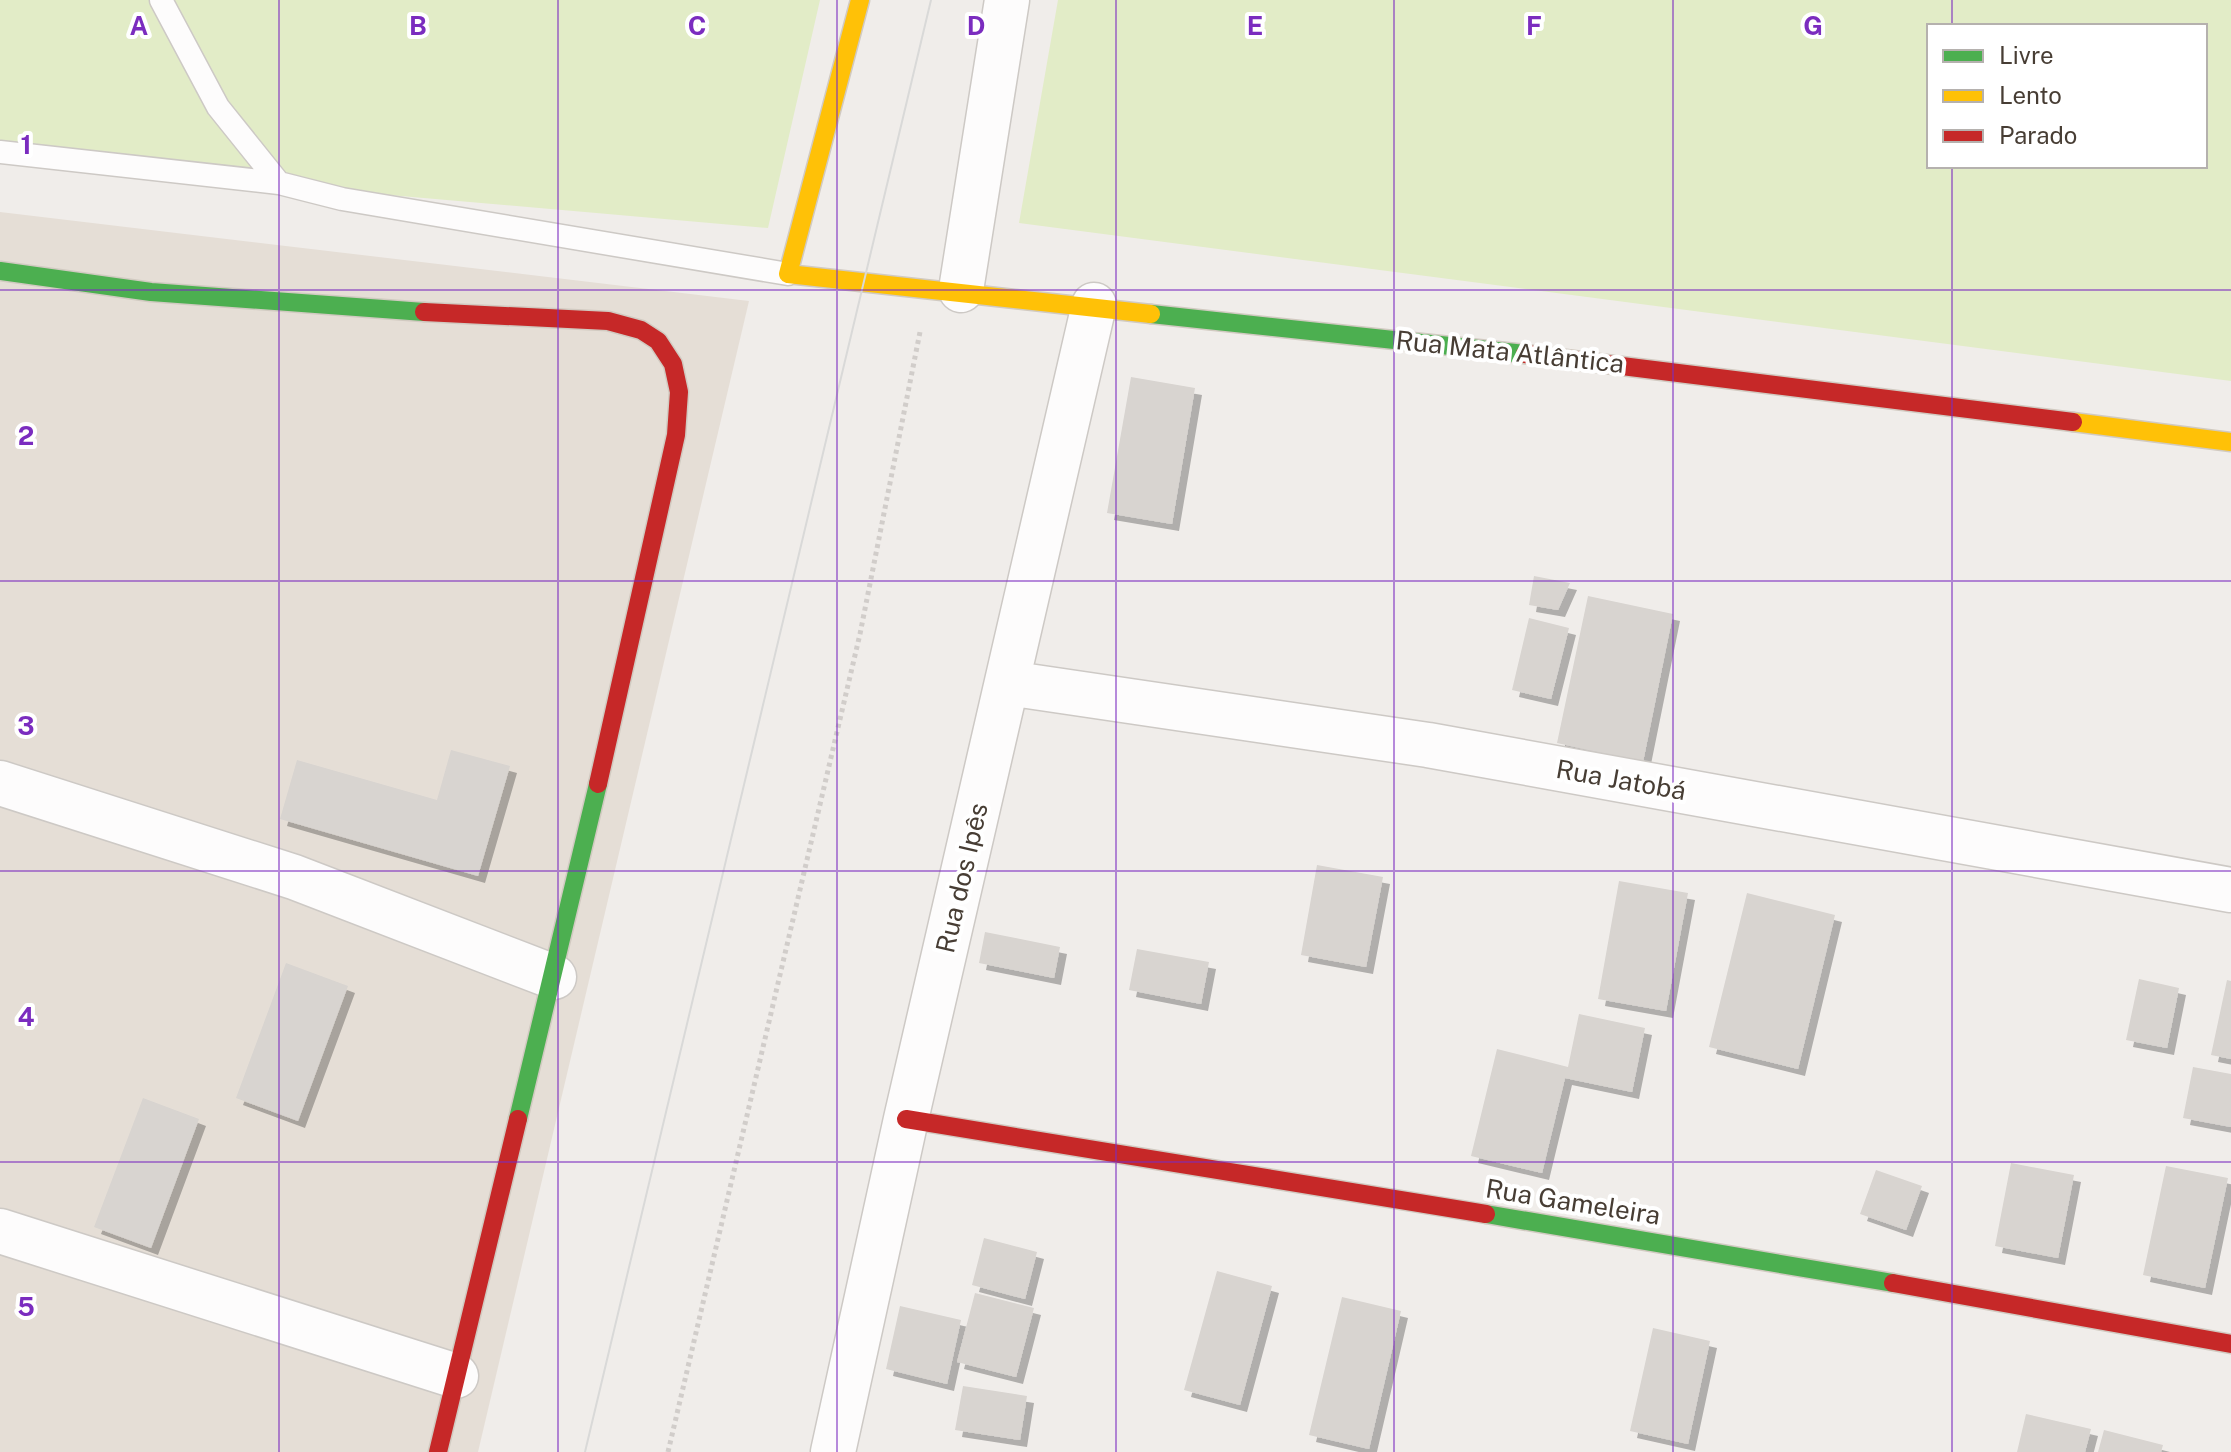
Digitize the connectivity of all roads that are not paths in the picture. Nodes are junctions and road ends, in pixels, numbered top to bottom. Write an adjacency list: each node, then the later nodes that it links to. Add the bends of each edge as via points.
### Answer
1 (161, 0): 5 (lane, via 218,107)
2 (860, 0): 7 (street)
3 (1007, 0): 8 (street)
4 (0, 152): 5 (lane)
5 (279, 183): 7 (lane, via 342,199)
6 (0, 271): 14 (street, via 227,300 608,321 645,331 667,351 677,373 676,435)
7 (788, 274): 8 (street, Rua Mata Atlântica)
8 (945, 289): 9 (street, Rua Mata Atlântica)
9 (1094, 305): 10 (street, Rua Mata Atlântica, via 1661,369); 11 (street, Rua dos Ipês)
10 (2231, 442)
11 (1008, 683): 13 (street, Rua Jatobá, via 1428,745); 15 (street, Rua dos Ipês)
12 (0, 783): 14 (street, via 294,877)
13 (2231, 890)
14 (554, 977): 18 (street)
15 (906, 1119): 17 (street, Rua Gameleira, via 1766,1260); 20 (street, Rua dos Ipês)
16 (0, 1231): 18 (street)
17 (2231, 1344)
18 (456, 1376): 19 (street)
19 (438, 1452)
20 (833, 1452)

